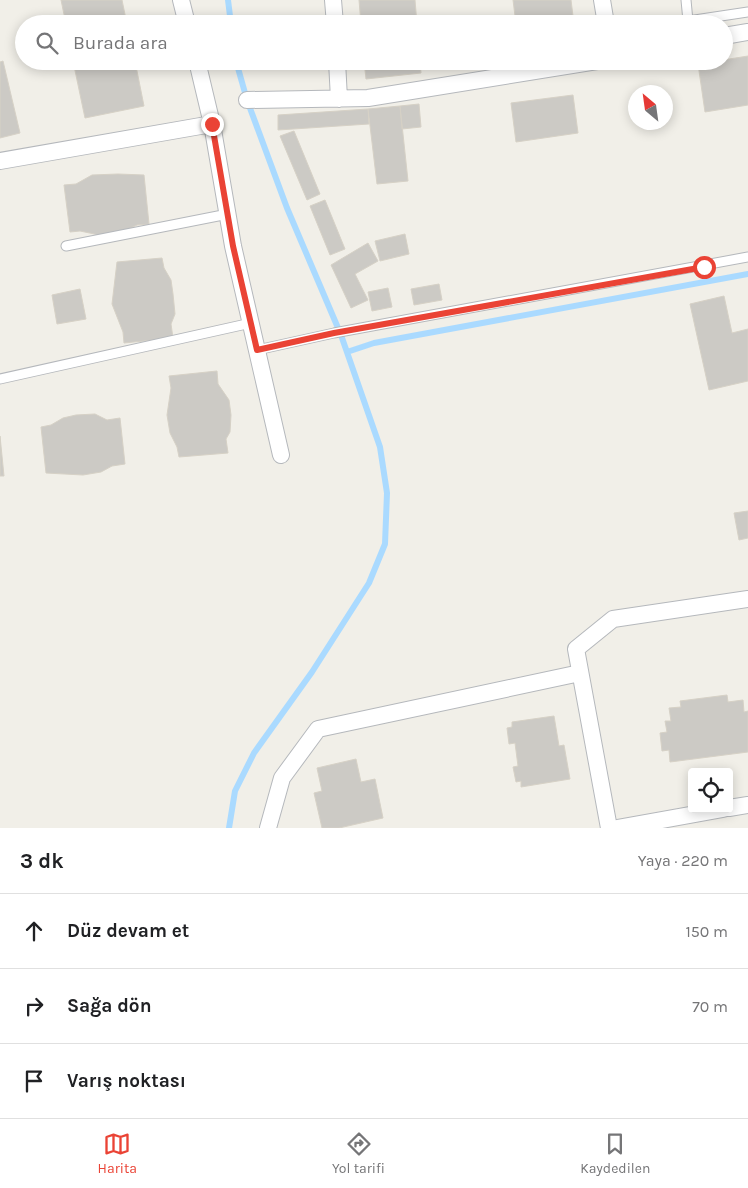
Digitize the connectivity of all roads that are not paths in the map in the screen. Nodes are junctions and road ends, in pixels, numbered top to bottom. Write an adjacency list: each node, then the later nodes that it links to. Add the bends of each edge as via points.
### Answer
1 (182, 0): 6 (street)
2 (333, 0): 7 (street)
3 (602, 0): 8 (street)
4 (686, 0): 9 (lane)
5 (748, 12): 10 (lane)
6 (186, 15)
7 (334, 15)
8 (604, 15)
9 (687, 15)
10 (728, 15)
11 (748, 32): 12 (street)
12 (733, 34)
13 (199, 70): 18 (street)
14 (337, 70): 16 (street)
15 (541, 70): 16 (street, via 368,98)
16 (339, 99): 17 (street)
17 (247, 100)
18 (212, 124): 19 (street); 20 (street)
19 (0, 161)
20 (228, 214): 21 (lane); 23 (street)
21 (66, 246)
22 (748, 257): 24 (lane, via 346,330)
23 (251, 323): 24 (street); 25 (lane)
24 (257, 350): 26 (street)
25 (0, 379)
26 (282, 455)
27 (748, 599): 28 (street, via 613,619 576,649)
28 (580, 673): 32 (street, via 318,729 282,778); 33 (street)
29 (748, 805): 30 (street)
30 (733, 807)
31 (701, 813): 34 (street)
32 (268, 828)
33 (609, 828)
34 (617, 828)

